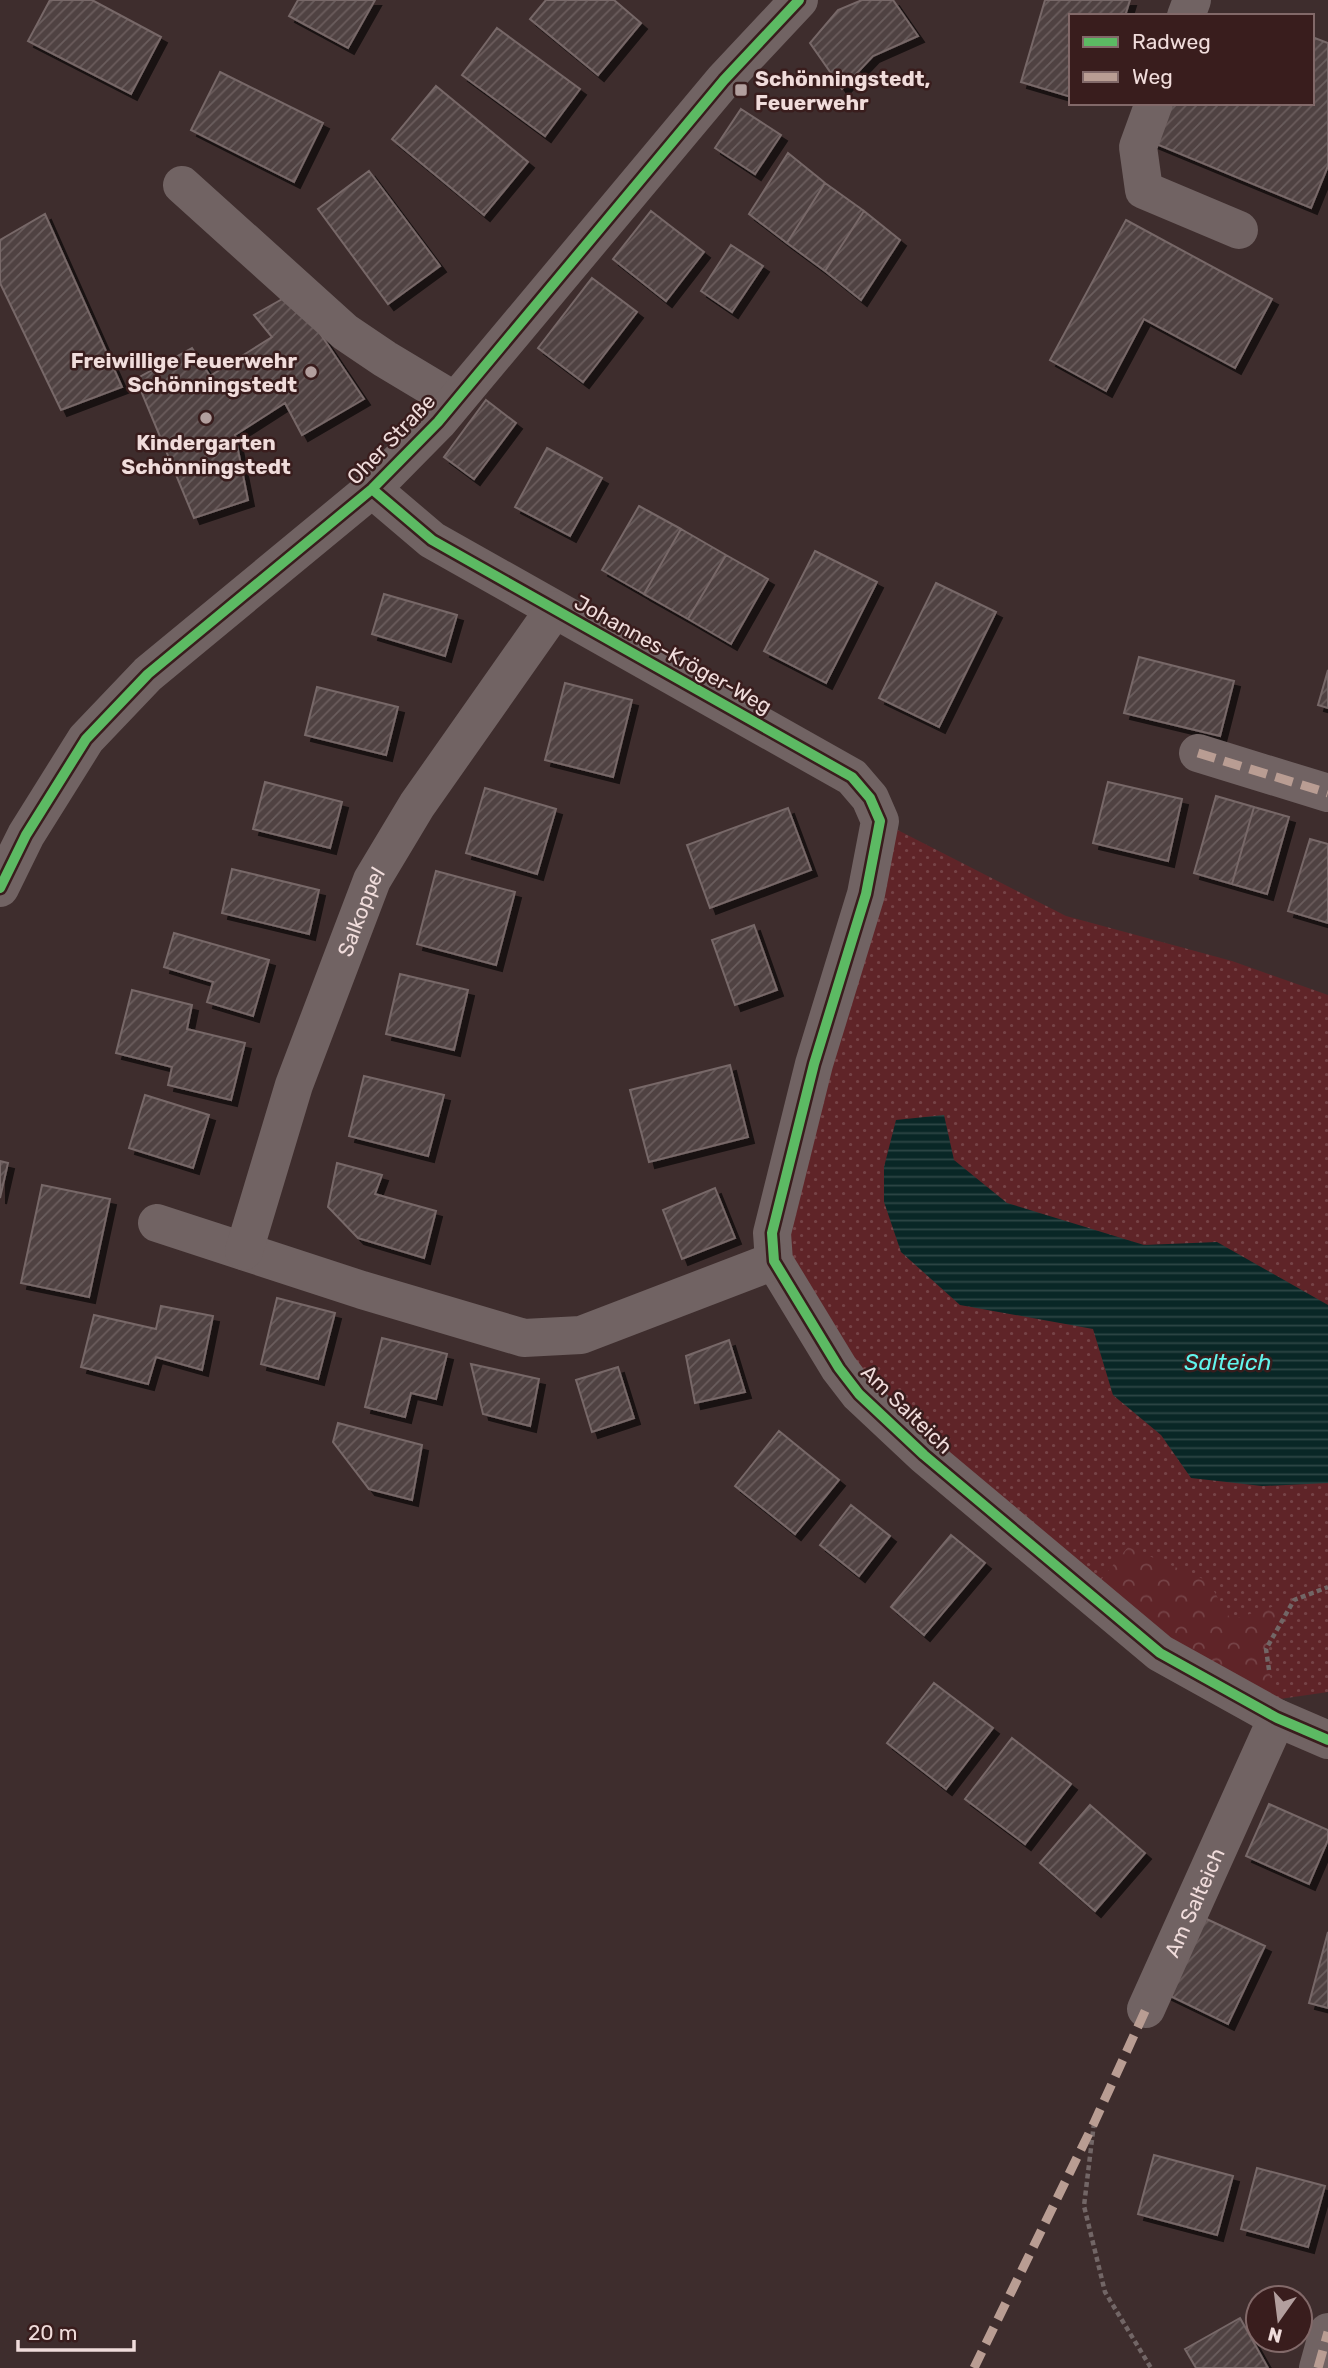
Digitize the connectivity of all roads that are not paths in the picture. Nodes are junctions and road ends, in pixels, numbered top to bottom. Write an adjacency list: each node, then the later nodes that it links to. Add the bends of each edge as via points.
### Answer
1 (799, 0): 5 (street, Oher Straße, via 724,80)
2 (1153, 105): 4 (street, via 1138,147 1144,190)
3 (182, 185): 5 (street, via 345,332)
4 (1239, 230)
5 (455, 401): 6 (street, Oher Straße)
6 (372, 489): 7 (street, Johannes-Kröger-Weg, via 432,540); 10 (street, Oher Straße, via 148,674 86,739 26,835)
7 (554, 610): 12 (street, Salkoppel, via 417,805 372,880 294,1085); 13 (street, Johannes-Kröger-Weg, via 852,777 870,798 880,821 866,894 814,1064 772,1233)
8 (1198, 753): 9 (street)
9 (1328, 793)
10 (0, 888)
11 (157, 1223): 12 (street)
12 (244, 1251): 13 (street, via 524,1338 581,1335)
13 (774, 1261): 14 (street, Am Salteich, via 859,1394 924,1455 1160,1653)
14 (1278, 1718): 15 (street, Am Salteich); 16 (street, Am Salteich)
15 (1328, 1740)
16 (1146, 2009)
17 (1328, 2332): 18 (street)
18 (1318, 2368)

